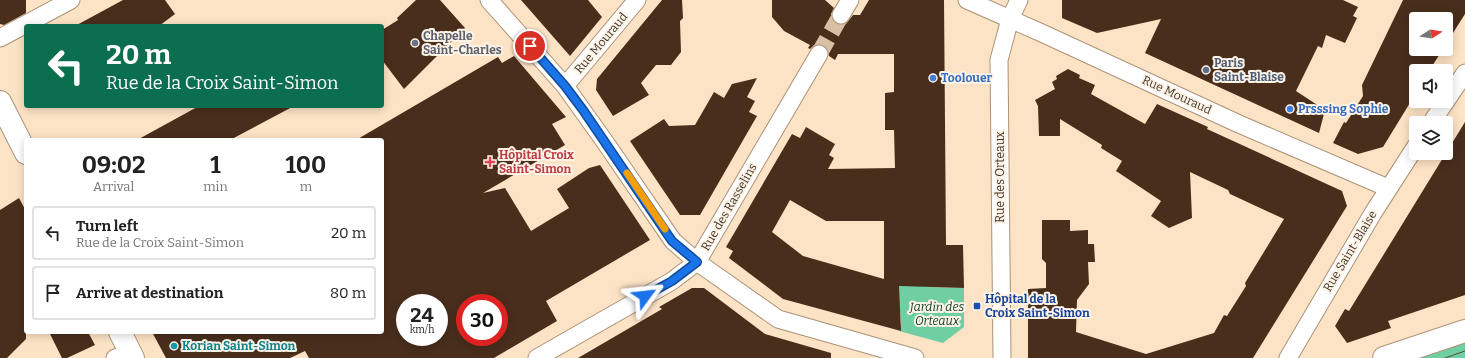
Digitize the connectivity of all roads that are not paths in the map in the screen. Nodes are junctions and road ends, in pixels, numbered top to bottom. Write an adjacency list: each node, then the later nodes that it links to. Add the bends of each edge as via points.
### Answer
1 (71, 0): 9 (street)
2 (489, 0): 14 (street)
3 (637, 0): 14 (street, Rue Mouraud)
4 (850, 0): 7 (street)
5 (967, 0): 8 (street, Rue Mouraud)
6 (1018, 0): 8 (street, Rue des Orteaux)
7 (841, 15)
8 (1010, 19): 19 (street, Rue Mouraud, via 1239,124); 26 (street, Rue des Orteaux, via 999,60)
9 (26, 24)
10 (24, 25): 11 (street)
11 (0, 38)
12 (819, 54): 20 (street, Rue des Rasselins)
13 (1465, 73): 16 (street)
14 (565, 86): 20 (street, via 672,241)
15 (0, 102): 17 (street)
16 (1436, 116)
17 (24, 148)
18 (1409, 156): 19 (street, Rue Saint-Blaise)
19 (1388, 188): 27 (street, Rue Saint-Blaise)
20 (697, 262): 23 (street, via 778,319); 25 (street, Rue des Rasselins, via 672,281)
21 (1465, 331): 28 (street)
22 (121, 334): 24 (street)
23 (904, 356)
24 (127, 357)
25 (537, 358)
26 (1002, 358)
27 (1288, 358)
28 (1384, 358)

